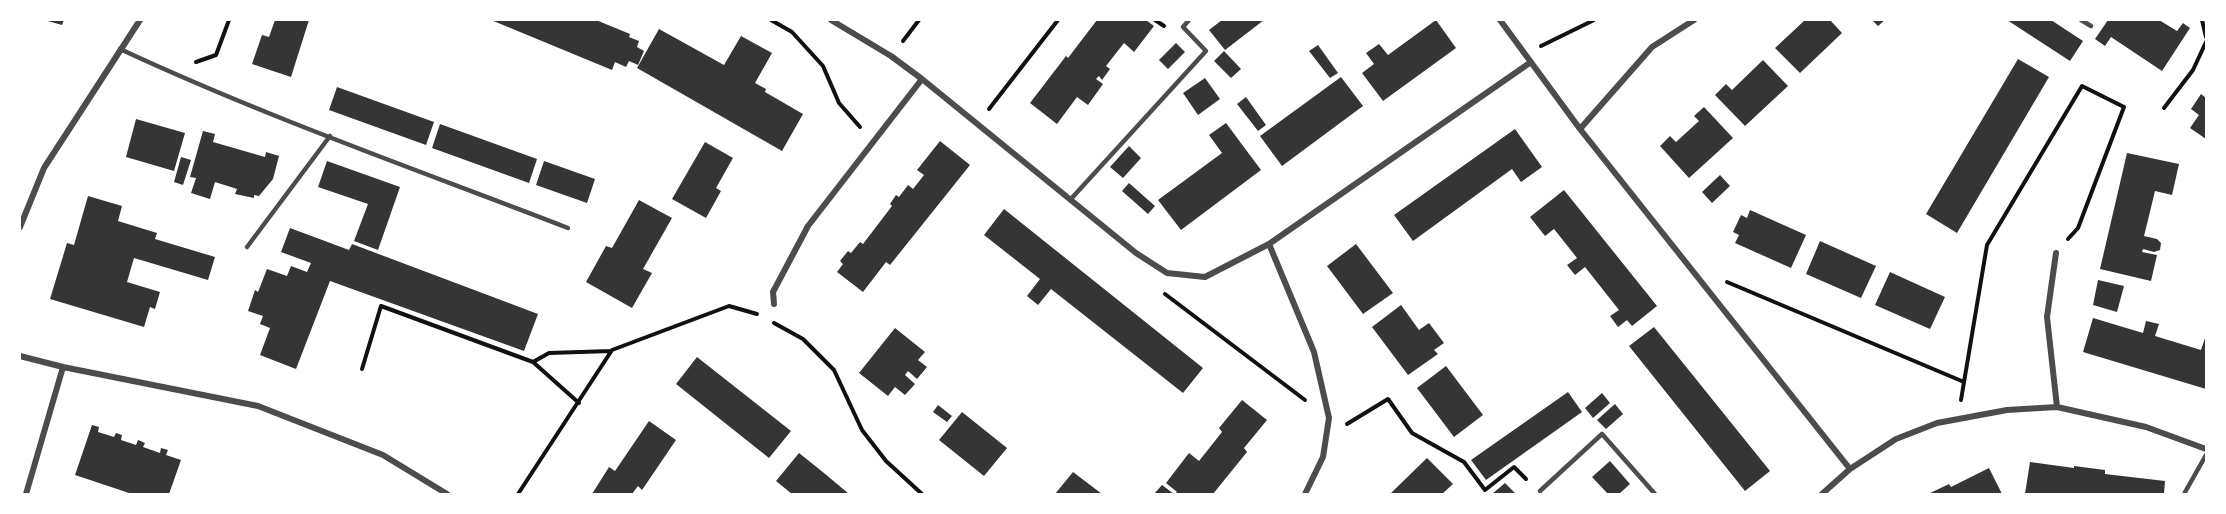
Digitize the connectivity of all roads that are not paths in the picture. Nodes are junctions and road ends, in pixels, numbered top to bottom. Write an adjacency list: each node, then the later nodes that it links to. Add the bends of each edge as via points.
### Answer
1 (140, 20): 8 (street)
2 (831, 20): 10 (street)
3 (1190, 20): 13 (lane, via 1183,27 1206,51)
4 (1500, 20): 9 (street)
5 (1694, 20): 11 (street, via 1652,47)
6 (2081, 20): 7 (lane)
7 (2091, 26)
8 (120, 49): 12 (lane); 14 (street, via 44,168)
9 (1531, 62): 11 (street); 16 (street)
10 (922, 80): 13 (street); 19 (street, via 808,226 773,292)
11 (1580, 129): 25 (street)
12 (330, 136): 15 (lane); 17 (lane)
13 (1070, 200): 16 (street, via 1167,273 1205,277)
14 (20, 227)
15 (568, 228)
16 (1269, 244): 29 (street, via 1314,352 1329,418 1323,457)
17 (247, 248)
18 (2056, 253): 22 (street, via 2047,317)
19 (774, 304)
20 (20, 356): 21 (street)
21 (63, 367): 27 (street); 28 (street, via 258,406 383,455)
22 (2057, 407): 23 (street, via 2146,427); 25 (street, via 2007,410 1937,423 1896,439)
23 (2206, 449)
24 (2206, 455): 32 (lane)
25 (1850, 469): 31 (street)
26 (1540, 491): 30 (lane, via 1602,434)
27 (27, 495)
28 (447, 495)
29 (1305, 495)
30 (1655, 495)
31 (1822, 495)
32 (2184, 495)

